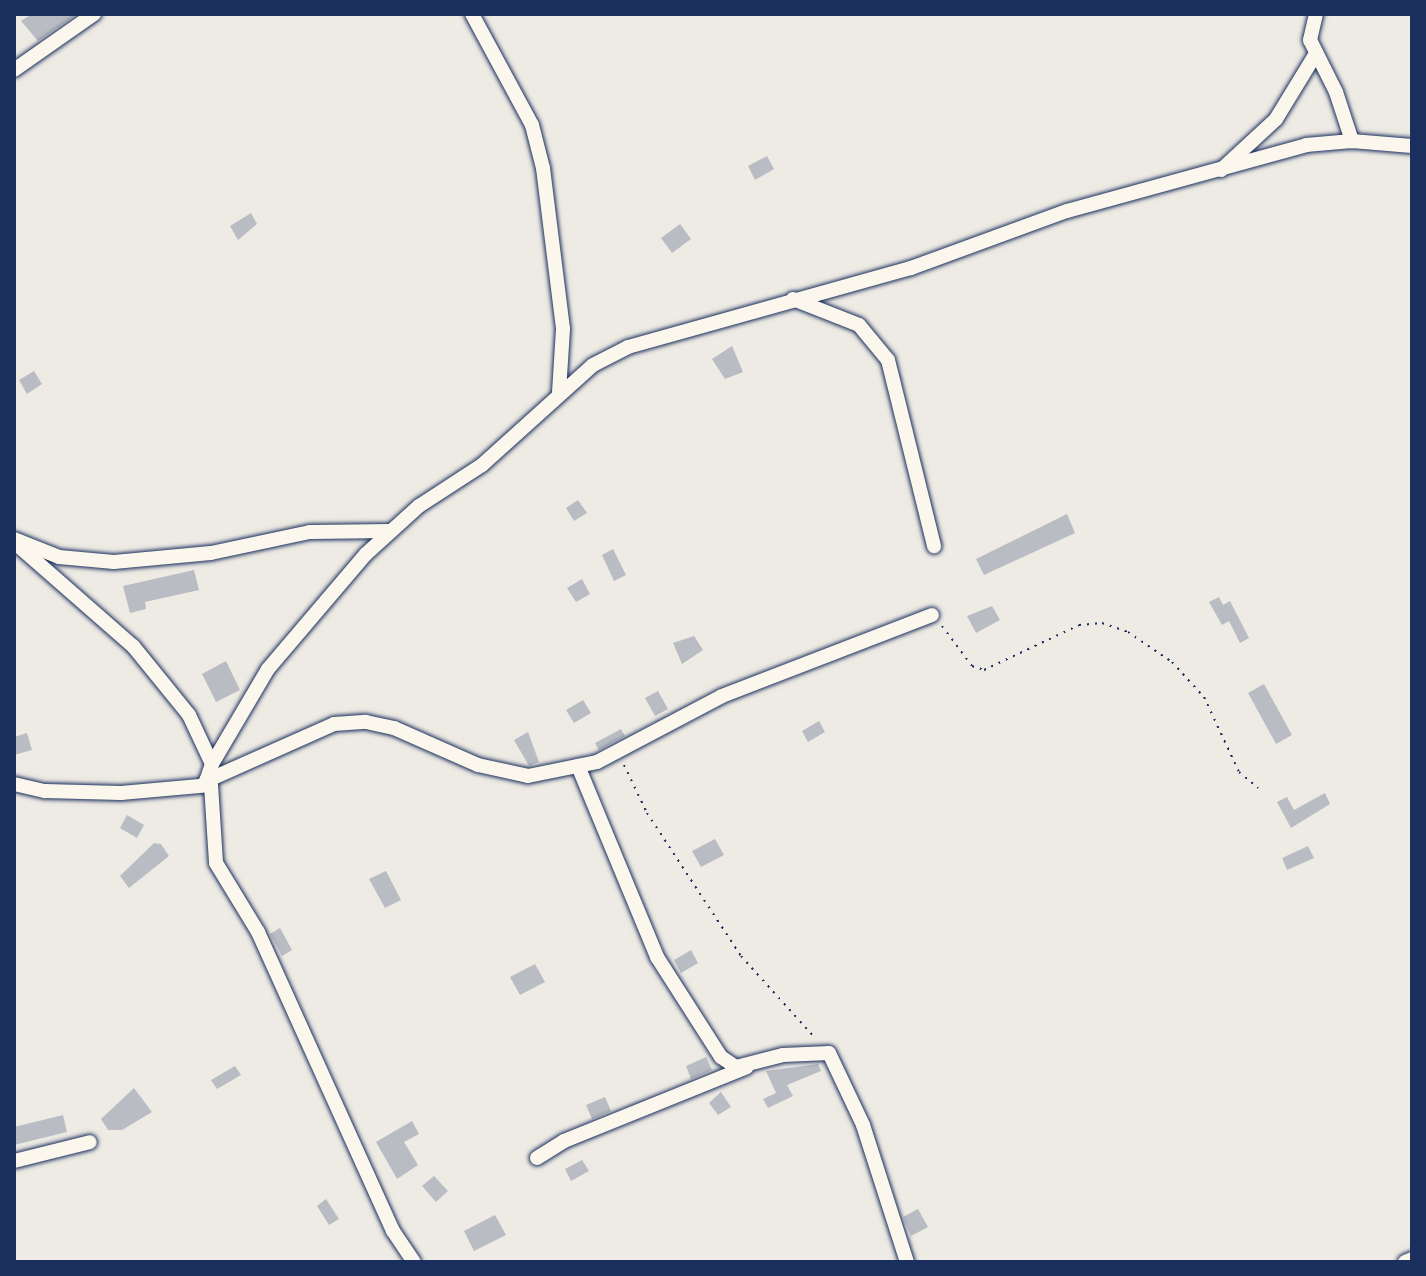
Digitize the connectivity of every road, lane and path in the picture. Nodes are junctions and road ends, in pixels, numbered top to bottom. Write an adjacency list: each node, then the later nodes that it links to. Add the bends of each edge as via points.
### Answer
1 (94, 14): 5 (street)
2 (472, 14): 10 (street, via 532,125 543,168 563,329)
3 (1316, 14): 4 (street, via 1309,28)
4 (1315, 55): 6 (street, via 1336,92); 8 (street, via 1276,119)
5 (14, 70)
6 (1352, 141): 7 (street); 8 (street, via 1306,145)
7 (1412, 146)
8 (1219, 172): 9 (street, via 1067,211 944,259)
9 (793, 299): 10 (street, via 651,337 593,365); 13 (street, via 859,325 888,360)
10 (559, 393): 11 (street, via 482,465)
11 (390, 531): 12 (street, via 310,532 211,553 114,562 59,557); 16 (street, via 298,628)
12 (14, 540): 16 (street, via 133,646 189,715)
13 (934, 546)
14 (932, 615): 15 (street, via 722,696); 20 (path, via 972,666 984,670 1079,625 1102,623 1128,632 1172,662 1204,697 1239,772)
15 (617, 754): 17 (street); 21 (path, via 647,813 741,956)
16 (212, 764): 18 (street)
17 (578, 766): 18 (street, via 528,776 506,772 366,722 334,724); 22 (street, via 657,957 721,1057 736,1067)
18 (209, 783): 19 (street, via 121,793 45,791); 27 (street, via 216,863 252,920 393,1231)
19 (14, 784)
20 (1258, 788)
21 (829, 1053): 22 (street, via 783,1055); 28 (street, via 863,1125)
22 (755, 1064): 24 (street, via 564,1141)
23 (90, 1142): 25 (street)
24 (537, 1158)
25 (14, 1161)
26 (1412, 1259): 29 (street)
27 (414, 1262)
28 (907, 1262)
29 (1405, 1262)

